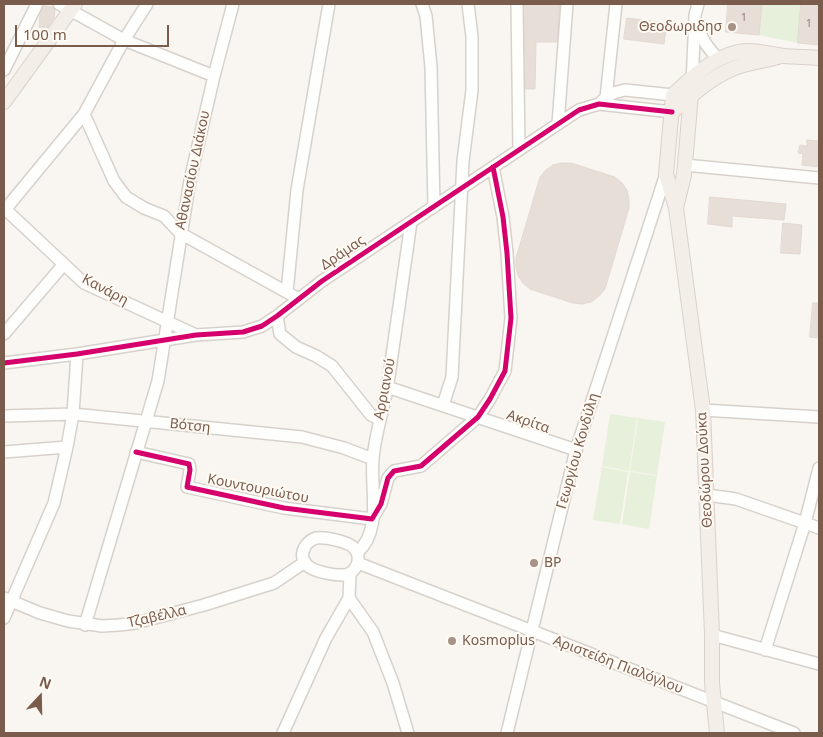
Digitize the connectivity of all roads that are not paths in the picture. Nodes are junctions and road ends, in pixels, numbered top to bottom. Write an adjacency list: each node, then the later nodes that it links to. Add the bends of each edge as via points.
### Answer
1 (37, 4): 16 (street)
2 (147, 4): 12 (street)
3 (233, 4): 17 (street, Αθανασίου Διάκου)
4 (329, 4): 38 (street, via 298,190)
5 (422, 4): 32 (street, via 431,67)
6 (468, 4): 31 (street, via 472,90 462,161)
7 (517, 4): 26 (street)
8 (567, 4): 25 (street)
9 (616, 4): 21 (street)
10 (68, 6): 12 (street); 22 (main road)
11 (696, 9): 15 (street, via 700,36); 18 (street)
12 (124, 40): 17 (street); 24 (street)
13 (783, 56): 14 (main road); 15 (main road, via 757,51 738,52); 20 (main road, via 733,68)
14 (819, 58)
15 (719, 60): 18 (main road)
16 (4, 70)
17 (214, 76): 36 (street, Αθανασίου Διάκου)
18 (692, 77): 19 (main road); 20 (street)
19 (673, 95): 21 (street, Δράμας, via 625,90); 23 (main road, Θεοδώρου Δούκα)
20 (691, 95): 23 (main road); 27 (main road, Θεοδώρου Δούκα)
21 (602, 101): 23 (street, Δράμας); 25 (street, Δράμας, via 579,110)
22 (4, 102)
23 (672, 112): 29 (main road, Θεοδώρου Δούκα)
24 (84, 114): 34 (street); 36 (street, via 114,181 126,197 164,216)
25 (558, 124): 26 (street, Δράμας)
26 (519, 150): 28 (street, Δράμας)
27 (685, 165): 30 (street); 33 (main road, Θεοδώρου Δούκα)
28 (493, 167): 31 (street, Δράμας); 54 (street, via 503,217 511,318 505,371)
29 (666, 174): 33 (main road, Θεοδώρου Δούκα); 59 (street, Γεωργίου Κονδύλη)
30 (819, 178)
31 (462, 188): 32 (street, Δράμας); 50 (street, via 452,377)
32 (434, 207): 35 (street, Δράμας)
33 (676, 208): 51 (main road, Θεοδώρου Δούκα)
34 (4, 209): 37 (street, Κανάρη)
35 (411, 222): 39 (street, Δράμας); 49 (street, Αρριανού)
36 (180, 233): 38 (street); 41 (street, Αθανασίου Διάκου)
37 (64, 264): 41 (street, Κανάρη, via 84,283); 43 (street)
38 (287, 292): 39 (street)
39 (299, 299): 40 (street, Δράμας)
40 (277, 316): 42 (street, Δράμας); 44 (street)
41 (168, 321): 45 (street, Κανάρη); 46 (street, Αθανασίου Διάκου)
42 (253, 330): 44 (street); 45 (street, Δράμας)
43 (4, 334)
44 (280, 334): 56 (street, via 296,347 332,366 371,416)
45 (196, 335): 46 (street, Δράμας)
46 (165, 339): 47 (street, Δράμας); 57 (street)
47 (77, 354): 48 (street, Δράμας); 52 (street)
48 (4, 363)
49 (387, 387): 50 (street, Ακρίτα); 56 (street, Αρριανού)
50 (443, 405): 54 (street, Ακρίτα)
51 (703, 410): 55 (street); 64 (main road, Θεοδώρου Δούκα)
52 (73, 414): 53 (street, Βότση); 57 (street, Βότση); 58 (street)
53 (4, 416)
54 (478, 417): 59 (street, Ακρίτα); 65 (street, via 421,466 394,471 388,478 381,504)
55 (819, 417)
56 (379, 420): 62 (street, Αρριανού)
57 (146, 421): 61 (street); 62 (street, Βότση, via 302,438)
58 (67, 447): 60 (street); 72 (street, via 54,503)
59 (576, 450): 75 (street, Γεωργίου Κονδύλη)
60 (4, 452)
61 (136, 452): 65 (street, Κουντουριώτου, via 189,464 187,487 284,508); 74 (street)
62 (373, 459): 65 (street, Αρριανού)
63 (819, 468): 66 (street)
64 (707, 495): 66 (street, via 736,499); 76 (main road, Θεοδώρου Δούκα)
65 (372, 519): 68 (street, Αρριανού, via 370,536)
66 (804, 523): 67 (street); 77 (street)
67 (819, 528)
68 (357, 558): 69 (street, via 354,548 344,543 316,538 304,547); 70 (street, via 356,568); 75 (street, Αριστείδη Πιαλόγλου)
69 (305, 562): 70 (street, via 312,568 341,575); 74 (street, Τζαβέλλα, via 274,583 204,605 136,623)
70 (350, 573): 71 (street)
71 (349, 598): 80 (street, via 326,638); 81 (street, via 373,632)
72 (8, 600): 73 (street); 74 (street, Τζαβέλλα, via 56,618)
73 (4, 618)
74 (85, 624)
75 (532, 632): 79 (street, Αριστείδη Πιαλόγλου); 82 (street, Γεωργίου Κονδύλη)
76 (712, 635): 77 (street); 79 (main road, Θεοδώρου Δούκα)
77 (765, 650): 78 (street)
78 (819, 664)
79 (714, 702): 83 (main road, Θεοδώρου Δούκα); 84 (street, Αριστείδη Πιαλόγλου)
80 (283, 733)
81 (408, 733)
82 (507, 733)
83 (717, 733)
84 (794, 733)

